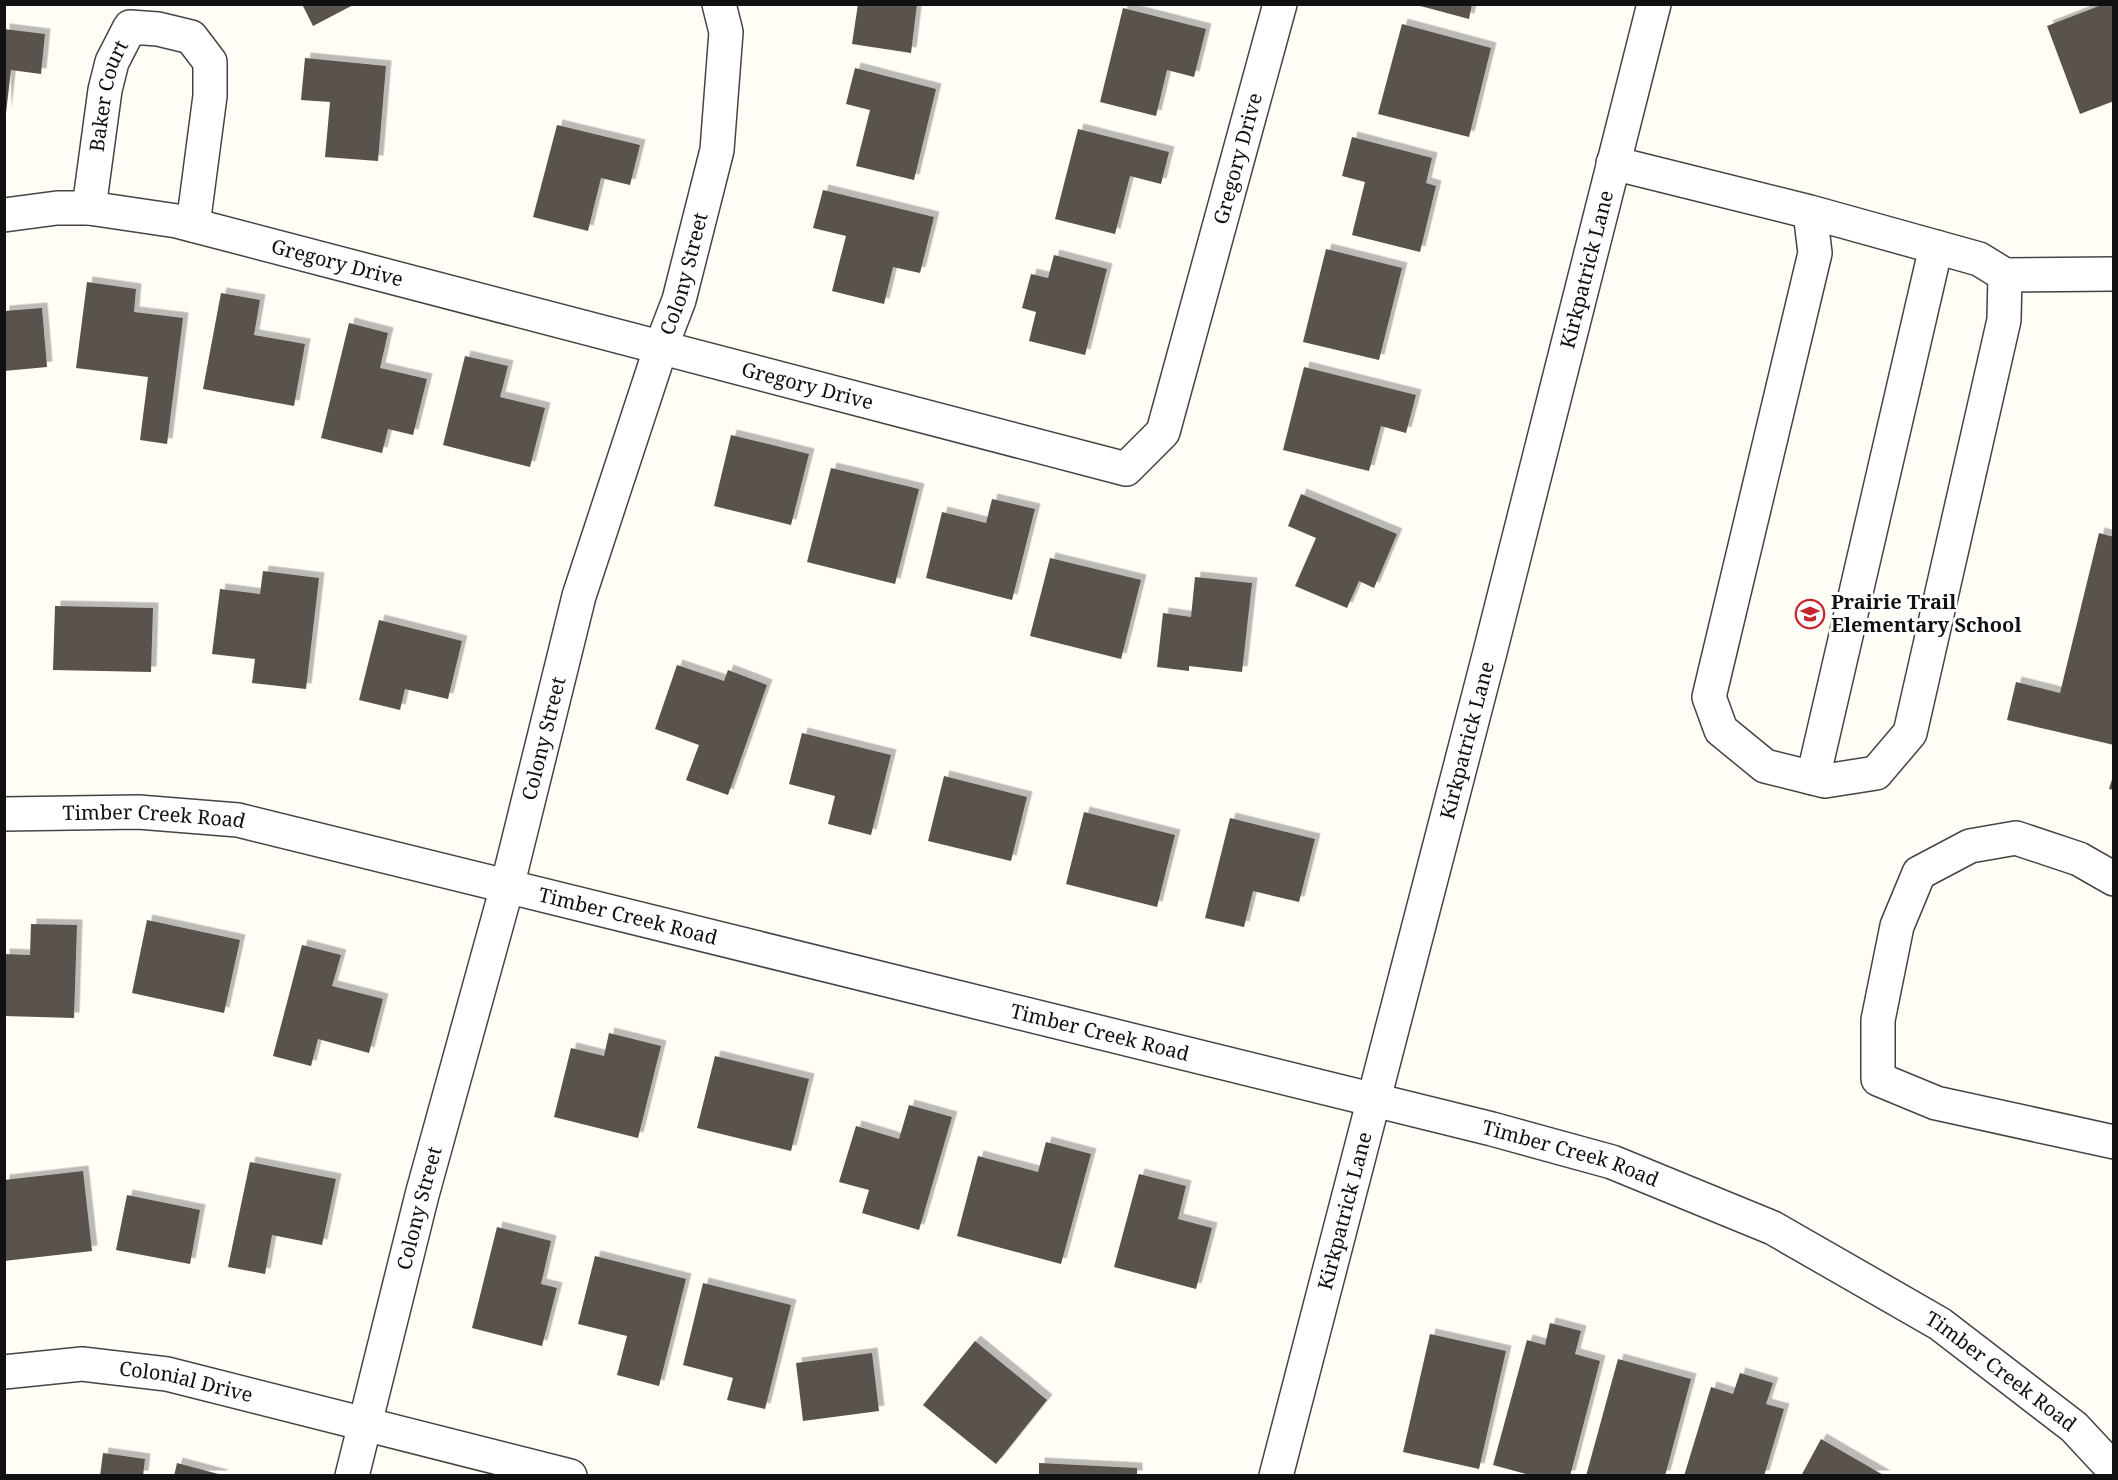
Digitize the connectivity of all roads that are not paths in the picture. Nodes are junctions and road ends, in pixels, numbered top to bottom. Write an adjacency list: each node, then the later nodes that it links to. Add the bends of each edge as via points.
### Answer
1 (719, 4): 12 (street, Colony Street, via 726,32 717,150 679,300)
2 (1280, 4): 12 (street, Gregory Drive, via 1162,432 1126,469)
3 (1654, 4): 4 (street, Kirkpatrick Lane)
4 (1613, 163): 6 (street); 17 (street, Kirkpatrick Lane)
5 (89, 208): 7 (street, Gregory Drive); 8 (street, Gregory Drive); 8 (street, Baker Court, via 112,62 130,27 159,29 191,38 210,62 210,96)
6 (1810, 212): 9 (street); 13 (street, via 1815,253 1709,697 1721,730 1766,766)
7 (4, 215)
8 (193, 225): 12 (street, Gregory Drive)
9 (1936, 247): 11 (street, via 1979,259); 13 (street)
10 (2114, 274): 11 (street)
11 (2005, 275): 13 (street, via 2004,320 1910,733 1876,773 1825,781)
12 (661, 348): 16 (street, Colony Street, via 579,596)
13 (1814, 778)
14 (4, 814): 16 (street, Timber Creek Road, via 138,812 238,820)
15 (2114, 879): 18 (street, via 2079,859 2016,838 1970,846 1920,873 1897,926 1878,1020 1878,1079 1935,1103)
16 (507, 887): 17 (street, Timber Creek Road); 20 (street, Colony Street, via 422,1195)
17 (1373, 1100): 21 (street, Timber Creek Road, via 1612,1162 1773,1228 1940,1324 2074,1427); 24 (street, Kirkpatrick Lane)
18 (2114, 1142)
19 (4, 1372): 20 (street, Colonial Drive, via 82,1364 167,1374)
20 (366, 1424): 22 (street, Colony Street); 23 (street, Colonial Drive)
21 (2114, 1470)
22 (352, 1476)
23 (570, 1476)
24 (1276, 1476)

